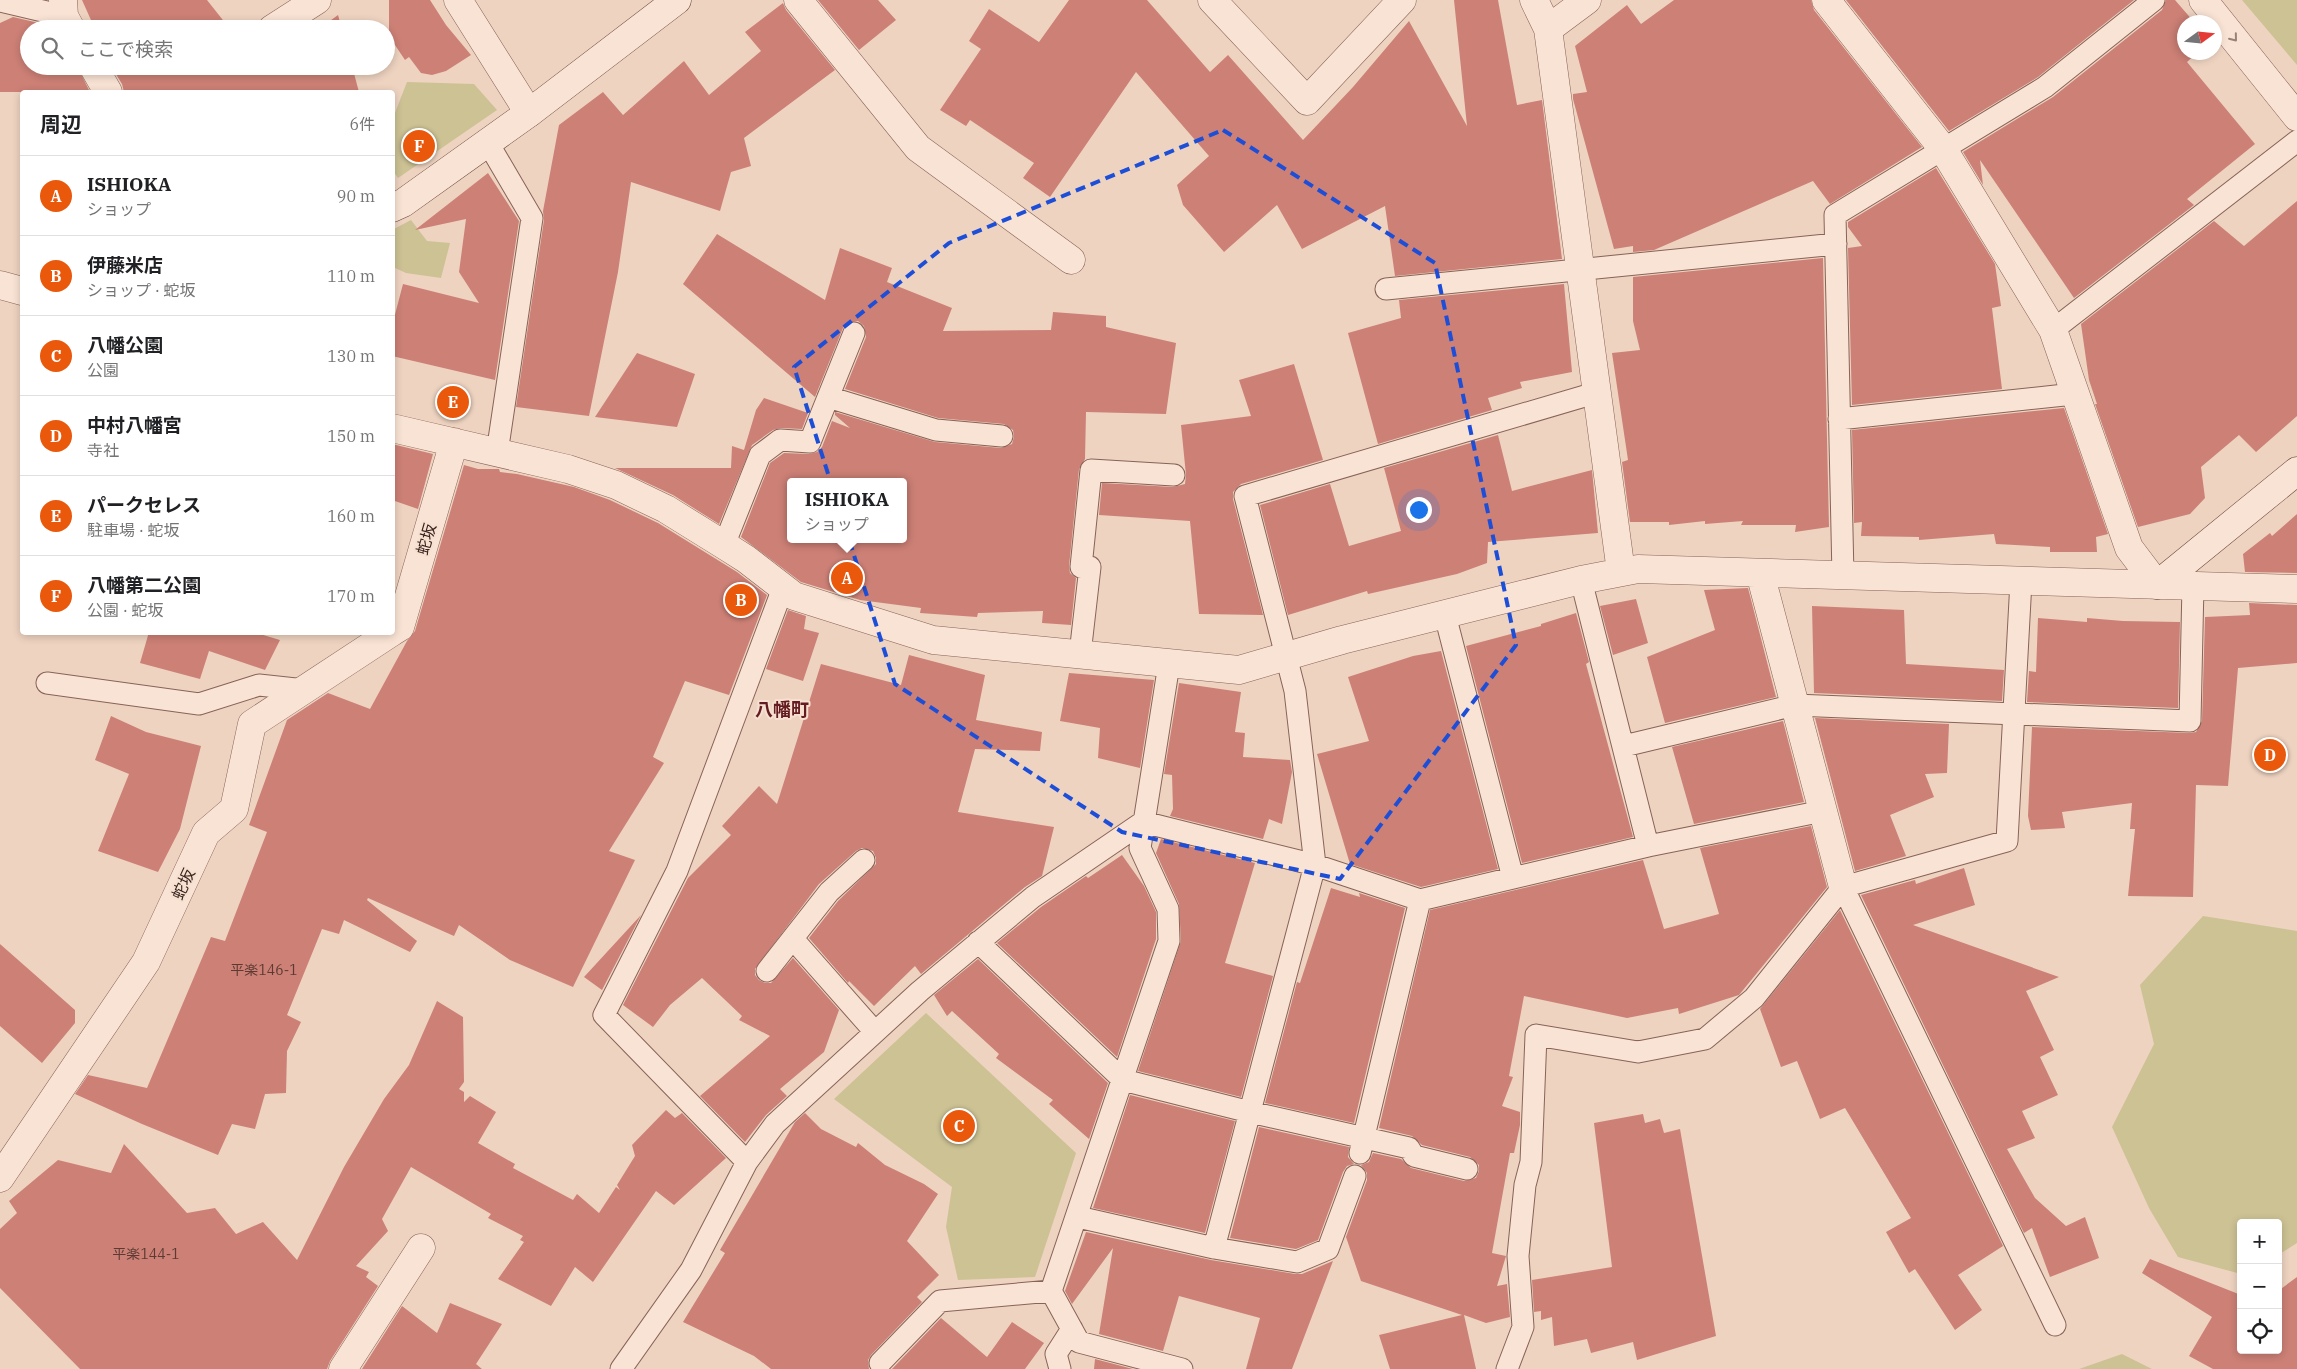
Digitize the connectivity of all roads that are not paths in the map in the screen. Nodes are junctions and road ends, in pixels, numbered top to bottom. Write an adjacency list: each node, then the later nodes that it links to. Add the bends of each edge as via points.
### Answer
1 (317, 0): 14 (street)
2 (458, 0): 18 (street)
3 (678, 0): 18 (street)
4 (798, 0): 25 (street, via 918,148)
5 (1212, 0): 6 (street, via 1307,101)
6 (1402, 0)
7 (1534, 0): 15 (street)
8 (1587, 0): 15 (street)
9 (1826, 0): 22 (street)
10 (2154, 0): 22 (lane, via 2045,87)
11 (2203, 0): 19 (street, one-way to 19)
12 (0, 1): 13 (lane)
13 (66, 15)
14 (278, 16)
15 (1548, 29): 26 (street)
16 (98, 75): 17 (street)
17 (107, 90)
18 (529, 113): 21 (street)
19 (2297, 116)
20 (2297, 141): 30 (lane)
21 (488, 143): 23 (street); 39 (lane, via 532,218)
22 (1943, 149): 24 (lane, via 1835,215); 30 (street)
23 (395, 206)
24 (1836, 244): 26 (lane); 35 (lane)
25 (1070, 260)
26 (1579, 268): 28 (lane); 32 (street)
27 (0, 285): 29 (street)
28 (1386, 289)
29 (20, 291)
30 (2054, 330): 33 (street)
31 (854, 333): 34 (lane)
32 (1595, 393): 43 (street); 56 (lane, via 1245,496)
33 (2074, 394): 35 (lane); 48 (street, via 2129,548)
34 (828, 397): 37 (lane, via 936,430); 42 (lane, via 810,442 780,440 760,455)
35 (1839, 419): 45 (lane)
36 (395, 429): 38 (street)
37 (1002, 436)
38 (454, 442): 39 (street); 53 (street, 蛇坂, via 400,628)
39 (497, 452): 42 (street, via 568,469 616,485 666,509)
40 (2297, 471): 48 (street)
41 (1174, 475): 55 (lane, via 1092,470 1081,567 1090,567)
42 (724, 545): 50 (street)
43 (1621, 572): 44 (street, via 1638,569); 46 (street)
44 (1760, 573): 45 (street); 60 (street)
45 (1843, 576): 47 (street)
46 (1582, 580): 52 (street); 62 (lane)
47 (2021, 581): 48 (street); 61 (lane)
48 (2157, 585): 49 (street)
49 (2193, 585): 51 (street); 61 (lane, via 2190,720)
50 (784, 588): 55 (street, via 794,596 933,640); 78 (lane, via 677,871 604,1014)
51 (2297, 589)
52 (1445, 614): 56 (street); 68 (lane)
53 (395, 630)
54 (388, 635): 59 (street, 蛇坂)
55 (1080, 654): 57 (street)
56 (1287, 656): 57 (street, via 1239,670); 67 (lane, via 1295,691)
57 (1169, 664): 64 (lane)
58 (47, 683): 59 (lane, via 199,704 259,685)
59 (305, 690): 81 (street, 蛇坂, via 252,724 234,809 206,833 146,962)
60 (1795, 705): 61 (lane); 62 (lane); 63 (street)
61 (2015, 714): 69 (lane, via 2006,841)
62 (1624, 746): 65 (lane)
63 (1823, 811): 65 (lane); 69 (street)
64 (1143, 822): 67 (lane); 72 (lane, via 1033,897); 75 (lane, via 1140,848 1168,909 1169,941)
65 (1648, 846): 68 (lane)
66 (864, 860): 71 (lane, via 828,892)
67 (1315, 865): 70 (lane); 76 (lane)
68 (1513, 878): 70 (lane)
69 (1843, 887): 86 (lane); 93 (lane, via 1754,998 1705,1039 1638,1052 1536,1035 1531,1162 1525,1185 1518,1256 1523,1327)
70 (1420, 900): 77 (lane)
71 (793, 939): 73 (lane); 74 (lane)
72 (978, 942): 74 (lane); 75 (lane)
73 (768, 971)
74 (875, 1032): 78 (lane, via 775,1124)
75 (1123, 1080): 76 (lane); 82 (lane)
76 (1250, 1112): 77 (lane); 84 (lane)
77 (1362, 1145): 79 (lane, via 1409,1148 1414,1156)
78 (747, 1162): 90 (lane, via 691,1270)
79 (1467, 1169)
80 (1355, 1176): 84 (lane, via 1328,1249 1297,1262)
81 (0, 1178)
82 (1078, 1217): 84 (lane); 85 (lane)
83 (422, 1248): 89 (street)
84 (1214, 1248)
85 (1051, 1291): 87 (lane); 88 (lane, via 940,1301)
86 (2055, 1325)
87 (1072, 1329): 91 (lane, via 1056,1354); 92 (lane, via 1079,1342)
88 (880, 1363)
89 (343, 1369)
90 (621, 1369)
91 (1060, 1369)
92 (1182, 1369)
93 (1507, 1369)

